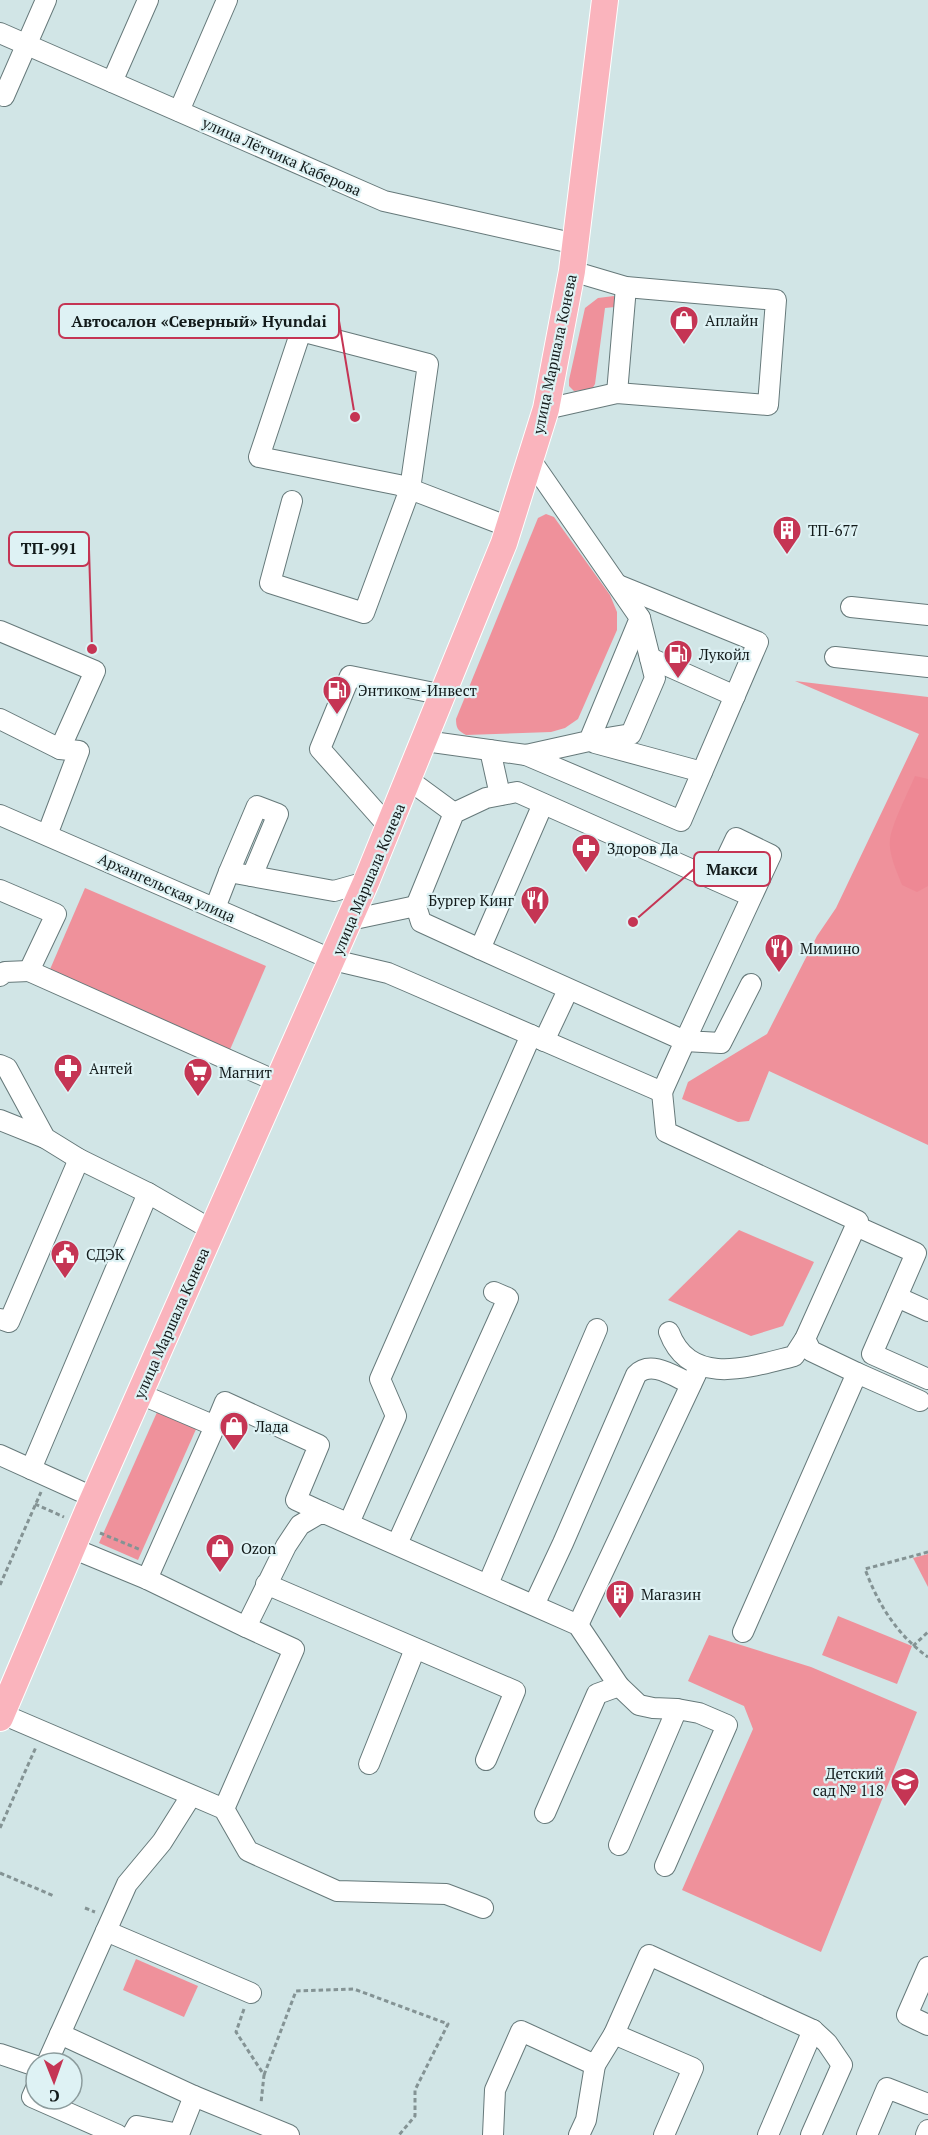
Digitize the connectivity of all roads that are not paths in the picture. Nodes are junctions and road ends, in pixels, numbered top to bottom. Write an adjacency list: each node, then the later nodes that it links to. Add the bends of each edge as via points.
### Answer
1 (46, 0): 6 (street)
2 (148, 0): 7 (street)
3 (227, 0): 9 (street)
4 (605, 0): 10 (main road, улица Маршала Конева)
5 (0, 33): 6 (street, улица Лётчика Каберова)
6 (27, 44): 7 (street, улица Лётчика Каберова); 8 (street, via 4,96)
7 (112, 82): 9 (street, улица Лётчика Каберова)
8 (0, 94)
9 (179, 111): 10 (street, улица Лётчика Каберова, via 384,201)
10 (576, 244): 11 (main road, улица Маршала Конева)
11 (572, 271): 12 (street); 14 (main road, улица Маршала Конева)
12 (626, 288): 13 (street); 13 (street, via 776,300 768,405)
13 (617, 393): 14 (street)
14 (546, 409): 15 (main road, улица Маршала Конева)
15 (531, 459): 18 (main road, улица Маршала Конева); 19 (street)
16 (410, 489): 16 (street, via 428,364 301,331 259,457); 17 (street, via 364,613 270,583); 18 (street)
17 (292, 501)
18 (509, 526): 27 (main road, улица Маршала Конева)
19 (618, 585): 22 (street); 28 (street, via 758,642)
20 (851, 607): 21 (street)
21 (928, 615)
22 (640, 618): 25 (street); 31 (street)
23 (0, 630): 32 (street, via 95,671)
24 (835, 657): 26 (street)
25 (650, 658): 28 (street); 31 (street, via 655,678 631,734)
26 (928, 667)
27 (444, 695): 30 (main road, улица Маршала Конева); 41 (street, via 350,676 320,749)
28 (735, 696): 35 (street)
29 (0, 719): 32 (street)
30 (425, 741): 33 (street); 36 (main road, улица Маршала Конева)
31 (589, 741): 34 (street); 35 (street)
32 (60, 749): 42 (street, via 79,751)
33 (490, 750): 34 (street); 37 (street)
34 (526, 755): 35 (street, via 681,821)
35 (702, 772)
36 (409, 780): 39 (street); 41 (main road, улица Маршала Конева)
37 (500, 795): 38 (street, via 517,792); 39 (street)
38 (543, 804): 45 (street); 52 (street)
39 (454, 813): 49 (street)
40 (0, 814): 42 (street, Архангельская улица)
41 (390, 828): 46 (main road, улица Маршала Конева)
42 (47, 835): 50 (street, Архангельская улица)
43 (229, 872): 44 (street); 44 (street, via 257,806 278,814); 50 (street)
44 (252, 876): 46 (street, via 334,891)
45 (716, 880): 48 (street); 48 (street, via 736,838 771,855)
46 (366, 882): 51 (main road, улица Маршала Конева)
47 (0, 890): 54 (street, via 56,914)
48 (751, 896): 59 (street)
49 (416, 906): 51 (street); 52 (street, via 421,922)
50 (215, 908): 53 (street, Архангельская улица)
51 (350, 920): 53 (main road, улица Маршала Конева)
52 (480, 949): 57 (street)
53 (333, 960): 58 (street, Архангельская улица, via 388,973); 61 (main road, улица Маршала Конева)
54 (29, 971): 55 (street, via 5,972); 61 (street)
55 (0, 976)
56 (751, 984): 59 (street, via 721,1043)
57 (568, 990): 58 (street); 59 (street)
58 (537, 1038): 62 (street, Архангельская улица); 88 (street, via 380,1379 396,1416)
59 (685, 1041): 62 (street)
60 (0, 1065): 64 (street, via 7,1068)
61 (278, 1082): 68 (main road, улица Маршала Конева)
62 (662, 1092): 67 (street, via 666,1132 858,1221)
63 (0, 1120): 64 (street)
64 (45, 1138): 65 (street)
65 (79, 1159): 66 (street); 72 (street, via 9,1322)
66 (148, 1193): 68 (street); 84 (street)
67 (856, 1226): 70 (street, via 916,1253); 75 (street)
68 (212, 1230): 80 (main road, улица Маршала Конева)
69 (494, 1292): 90 (street, via 508,1298)
70 (897, 1297): 71 (street); 78 (street, via 872,1354)
71 (928, 1311)
72 (0, 1319)
73 (597, 1329): 94 (street)
74 (669, 1332): 76 (street, via 678,1351)
75 (805, 1339): 76 (street, via 794,1356 725,1370); 77 (street, via 811,1351)
76 (699, 1366): 79 (street)
77 (857, 1373): 81 (street); 98 (street)
78 (928, 1379)
79 (691, 1384): 95 (street, via 650,1367 636,1375); 96 (street)
80 (140, 1394): 82 (street); 85 (main road, улица Маршала Конева)
81 (920, 1401)
82 (215, 1426): 86 (street, via 225,1402 319,1444); 92 (street)
83 (0, 1455): 84 (street)
84 (39, 1473): 85 (street)
85 (94, 1498): 91 (main road, улица Маршала Конева)
86 (296, 1500): 87 (street); 89 (street)
87 (322, 1512): 88 (street); 89 (street)
88 (349, 1523): 90 (street)
89 (300, 1525): 93 (street)
90 (397, 1544): 94 (street)
91 (72, 1548): 92 (street); 102 (main road, улица Маршала Конева)
92 (147, 1579): 97 (street)
93 (266, 1584): 97 (street); 99 (street)
94 (488, 1584): 95 (street)
95 (534, 1605): 96 (street)
96 (578, 1625): 100 (street)
97 (246, 1627): 106 (street, via 294,1648)
98 (743, 1632)
99 (415, 1649): 103 (street, via 515,1690); 104 (street)
100 (619, 1686): 101 (street, via 639,1705); 107 (street, via 597,1694)
101 (677, 1709): 108 (street); 109 (street, via 727,1725)
102 (1, 1716): 105 (street)
103 (486, 1760)
104 (369, 1764)
105 (191, 1796): 106 (street); 111 (street, via 162,1842 127,1884)
106 (224, 1809): 110 (street, via 248,1851 337,1891 446,1894)
107 (545, 1813)
108 (619, 1845)
109 (665, 1866)
110 (483, 1908)
111 (106, 1931): 113 (street); 116 (street)
112 (928, 1967): 114 (street, via 907,2015)
113 (251, 1993)
114 (928, 2025)
115 (813, 2030): 117 (street, via 649,1955); 133 (street); 134 (street, via 842,2065)
116 (60, 2034): 118 (street); 122 (street)
117 (614, 2034): 121 (street); 132 (street, via 693,2068)
118 (52, 2051)
119 (0, 2054): 120 (street)
120 (24, 2062)
121 (595, 2065): 130 (street, via 521,2031 495,2090); 131 (street, via 586,2120)
122 (194, 2096): 126 (street); 129 (street)
123 (928, 2104): 135 (street, via 887,2088)
124 (64, 2111): 127 (street)
125 (928, 2130): 136 (street)
126 (180, 2134): 128 (street, via 137,2126)
127 (118, 2135)
128 (132, 2135)
129 (289, 2135)
130 (493, 2135)
131 (579, 2135)
132 (664, 2135)
133 (768, 2135)
134 (811, 2135)
135 (867, 2135)
136 (926, 2135)

